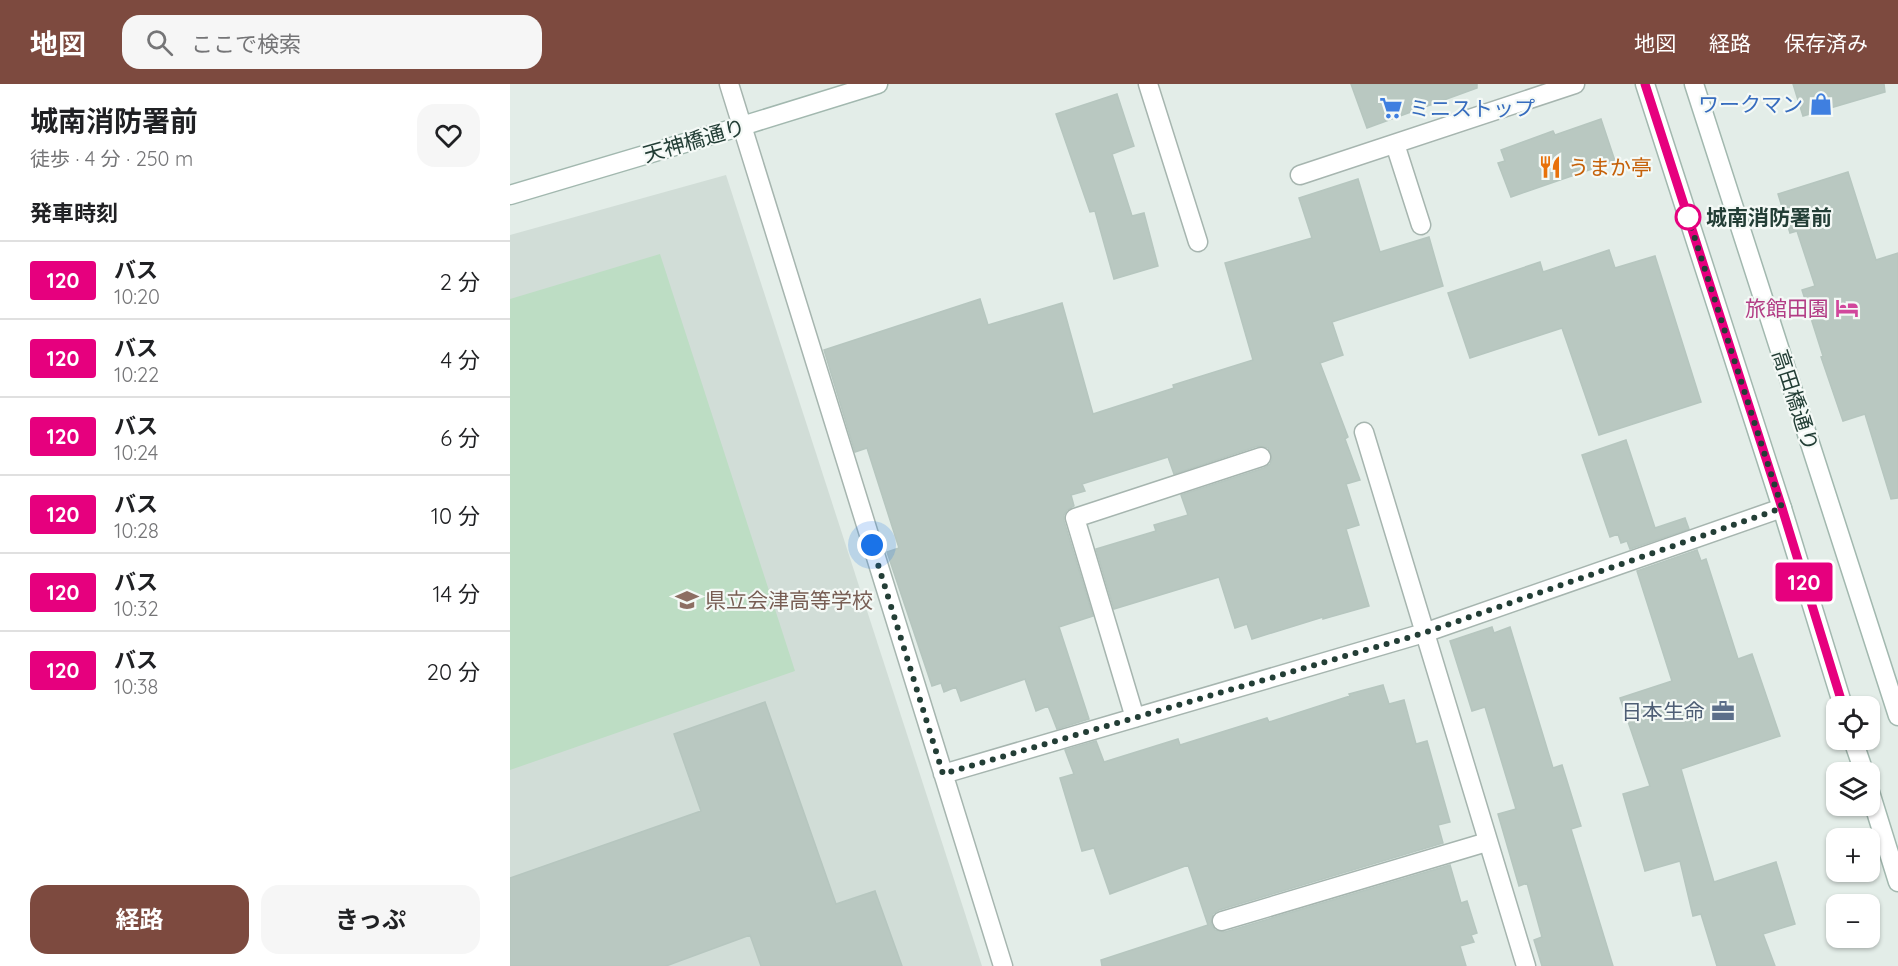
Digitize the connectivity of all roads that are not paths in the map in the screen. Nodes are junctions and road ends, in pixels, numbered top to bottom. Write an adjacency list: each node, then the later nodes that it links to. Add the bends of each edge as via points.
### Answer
1 (729, 84): 7 (street)
2 (878, 84): 7 (street, 天神橋通り)
3 (1148, 84): 12 (street)
4 (1575, 84): 8 (street)
5 (1645, 84): 15 (street)
6 (1694, 84): 18 (street, 高田橋通り)
7 (742, 126): 10 (street, 天神橋通り); 20 (street)
8 (1395, 144): 9 (street); 11 (street)
9 (1300, 175)
10 (510, 195)
11 (1421, 225)
12 (1198, 242)
13 (1364, 432): 16 (street)
14 (1261, 457): 19 (street, via 1075,518)
15 (1782, 508): 16 (street); 17 (street)
16 (1424, 633): 19 (street); 22 (street)
17 (1840, 696)
18 (1898, 716)
19 (1135, 718): 20 (street)
20 (943, 774): 25 (street)
21 (1877, 816): 23 (street)
22 (1487, 842): 24 (street); 26 (street)
23 (1898, 882)
24 (1221, 921)
25 (1003, 966)
26 (1526, 966)

